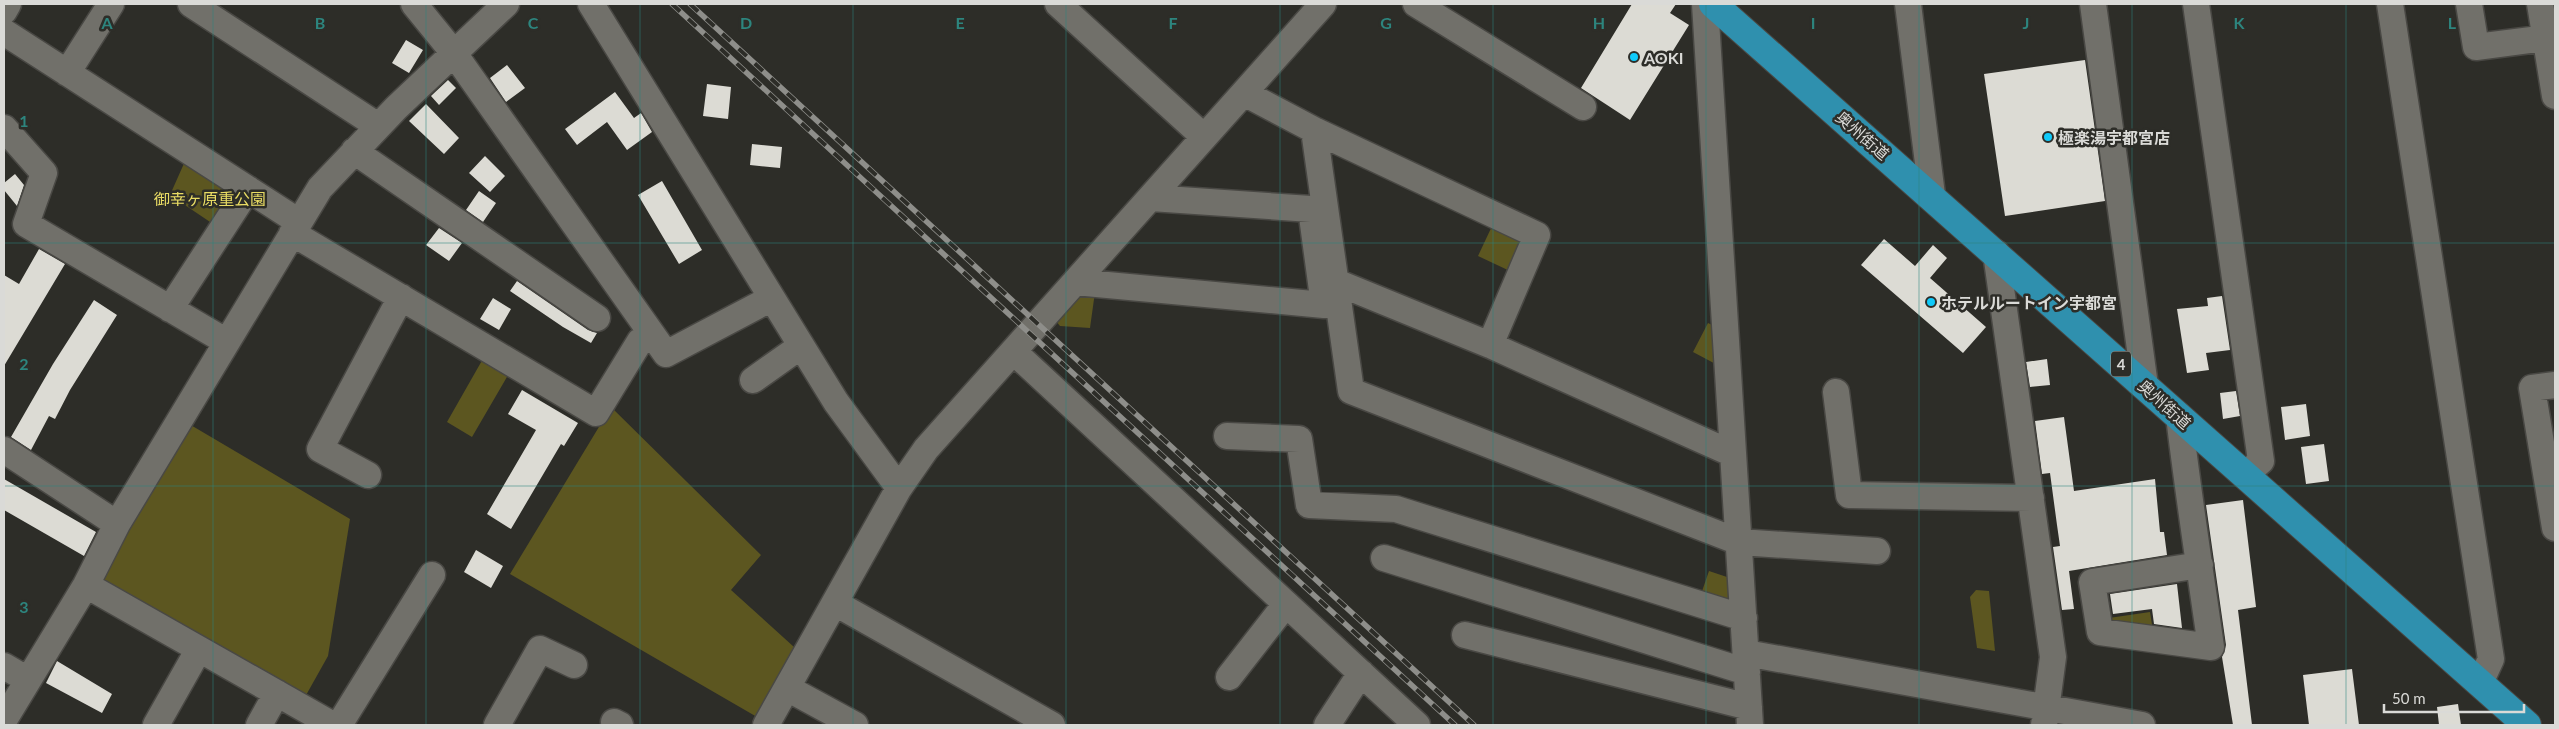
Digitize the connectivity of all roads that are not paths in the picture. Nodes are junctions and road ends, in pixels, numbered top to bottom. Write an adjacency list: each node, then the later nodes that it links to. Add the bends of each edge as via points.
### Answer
1 (8, 4): 18 (street)
2 (111, 4): 22 (street)
3 (191, 4): 26 (street)
4 (414, 4): 21 (street)
5 (506, 4): 21 (street)
6 (591, 4): 39 (street)
7 (1058, 4): 29 (street)
8 (1324, 4): 23 (street)
9 (1416, 4): 25 (street)
10 (1705, 4): 54 (street)
11 (1713, 4): 32 (highway, 奥州街道 / 4)
12 (1908, 4): 32 (street)
13 (2093, 4): 49 (street)
14 (2196, 4): 56 (street, via 2261,461)
15 (2390, 4): 78 (street, via 2491,659)
16 (2469, 4): 20 (street, via 2476,47)
17 (2540, 4): 20 (street)
18 (4, 11)
19 (4, 32): 22 (street)
20 (2546, 38): 24 (street)
21 (453, 52): 26 (street); 42 (street)
22 (67, 73): 31 (street)
23 (1244, 93): 28 (street); 29 (street)
24 (2555, 96)
25 (1583, 107)
26 (378, 126): 30 (street)
27 (4, 128): 40 (street, via 44,173 26,224)
28 (1314, 130): 37 (street); 44 (street, via 1537,235)
29 (1204, 137): 33 (street)
30 (354, 151): 34 (street, via 320,188); 41 (street)
31 (248, 189): 34 (street); 40 (street)
32 (1932, 195): 35 (highway, 奥州街道 / 4)
33 (1151, 198): 36 (street); 36 (street, via 1311,209 1324,305)
34 (296, 227): 38 (street); 43 (street)
35 (1996, 253): 49 (highway, 奥州街道 / 4); 58 (street)
36 (1075, 282): 46 (street)
37 (1336, 282): 44 (street); 61 (street, via 1351,391)
38 (401, 297): 42 (street, via 596,413 640,342); 55 (street, via 320,449)
39 (772, 298): 42 (street, via 666,354); 45 (street)
40 (170, 309): 43 (street)
41 (597, 318)
42 (654, 337)
43 (227, 342): 59 (street)
44 (1490, 345): 54 (street)
45 (801, 346): 47 (street); 57 (street, via 836,402)
46 (1014, 352): 57 (street, via 926,449); 68 (street)
47 (753, 380)
48 (2555, 385): 60 (street, via 2532,388)
49 (2145, 386): 51 (highway, 奥州街道 / 4)
50 (1836, 392): 58 (street, via 1849,495)
51 (2179, 416): 56 (highway, 奥州街道 / 4); 64 (street)
52 (1228, 436): 69 (street, via 1299,439 1309,505 1396,509)
53 (4, 450): 59 (street)
54 (1734, 454): 61 (street)
55 (368, 475)
56 (2245, 475): 78 (highway, 奥州街道 / 4)
57 (899, 488): 67 (street)
58 (2031, 498): 82 (street, via 2053,657)
59 (117, 524): 66 (street)
60 (2555, 528)
61 (1739, 542): 62 (street); 69 (street)
62 (1876, 551)
63 (1384, 558): 72 (street)
64 (2200, 565): 64 (street, via 2211,647 2100,632 2092,582)
65 (432, 575): 87 (street)
66 (86, 585): 71 (street); 77 (street)
67 (835, 603): 79 (street); 91 (street)
68 (1286, 604): 75 (street); 76 (street)
69 (1744, 618): 72 (street)
70 (1465, 635): 81 (street)
71 (199, 649): 80 (street); 84 (street)
72 (1747, 663): 81 (street); 82 (street)
73 (574, 665): 88 (street, via 540,650)
74 (4, 666): 77 (street)
75 (1361, 673): 92 (street); 93 (street)
76 (1229, 677)
77 (28, 680): 83 (street)
78 (2480, 683): 95 (highway, 奥州街道 / 4)
79 (787, 688): 89 (street); 90 (street)
80 (277, 693): 85 (street); 86 (street)
81 (1750, 716)
82 (2045, 716): 94 (street)
83 (4, 720)
84 (156, 725)
85 (259, 725)
86 (333, 725)
87 (340, 725)
88 (497, 725)
89 (766, 725)
90 (855, 725)
91 (1052, 725)
92 (1327, 725)
93 (1417, 725)
94 (2142, 725)
95 (2527, 725)

